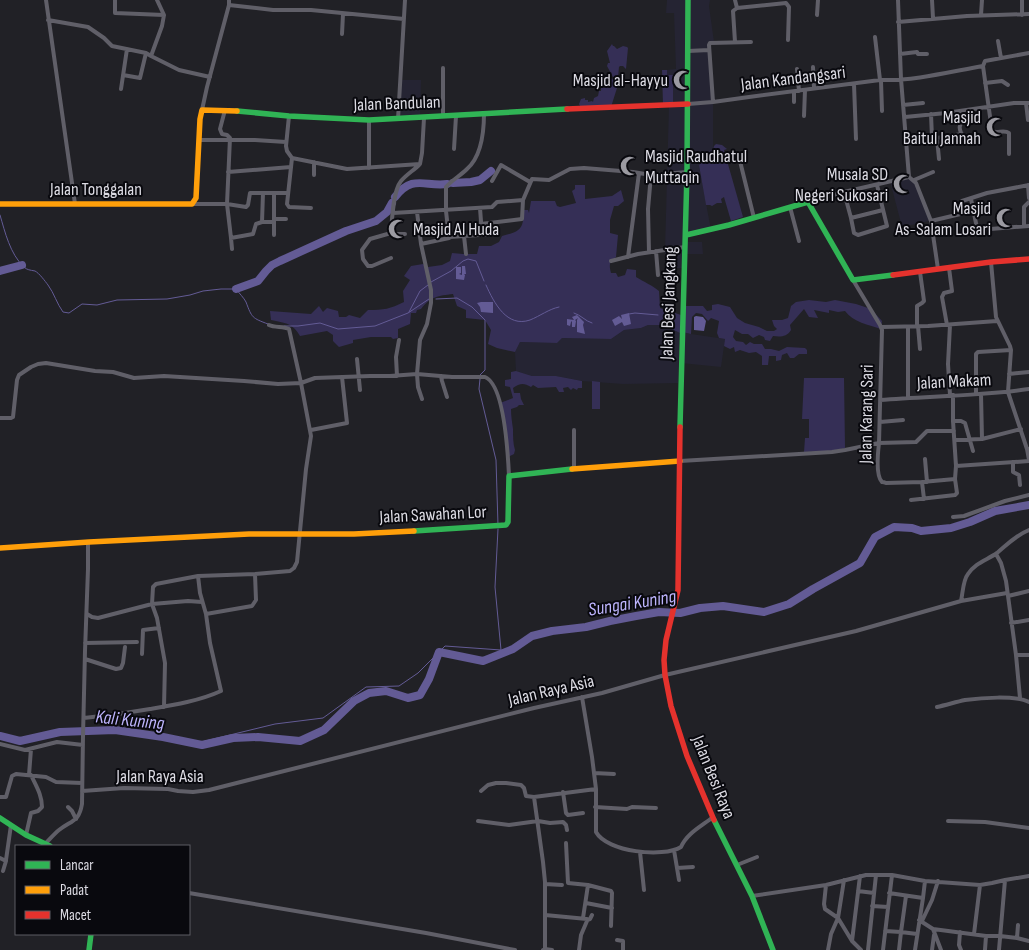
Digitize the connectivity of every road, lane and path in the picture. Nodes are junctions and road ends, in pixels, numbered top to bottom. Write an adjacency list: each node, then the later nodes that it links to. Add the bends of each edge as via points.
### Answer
1 (46, 0): 24 (street)
2 (115, 0): 19 (street, via 115,13)
3 (157, 0): 19 (street)
4 (229, 0): 14 (street)
5 (405, 0): 23 (street)
6 (688, 0): 34 (main road, Jalan Besi Jangkang)
7 (735, 0): 15 (street)
8 (818, 0): 20 (street)
9 (898, 0): 25 (street)
10 (932, 0): 22 (street)
11 (982, 0): 21 (street)
12 (1022, 0): 17 (street)
13 (782, 2): 15 (street); 28 (street, via 789,7)
14 (228, 5): 16 (street); 46 (street)
15 (737, 8): 30 (street, via 733,11)
16 (343, 14): 23 (street); 26 (street)
17 (1022, 14): 18 (street); 21 (street)
18 (1029, 14)
19 (164, 15): 39 (street)
20 (817, 15)
21 (982, 15): 22 (street)
22 (932, 18): 25 (street)
23 (404, 19): 74 (street)
24 (48, 20): 32 (street, via 88,27 112,46); 118 (street)
25 (898, 22): 37 (street)
26 (342, 34)
27 (875, 37): 48 (street)
28 (788, 40)
29 (998, 41): 40 (street)
30 (734, 42): 31 (street); 33 (street, via 712,43)
31 (751, 42)
32 (127, 49): 35 (street); 45 (street)
33 (709, 50): 34 (street); 56 (street)
34 (688, 51): 60 (main road, Jalan Besi Jangkang)
35 (146, 53): 39 (street); 45 (street, via 140,78)
36 (1029, 53): 40 (street)
37 (900, 54): 38 (street); 47 (street)
38 (927, 54)
39 (151, 56): 46 (street, via 179,70)
40 (1001, 58): 41 (street, Jalan Kandangsari, via 985,61)
41 (983, 66): 47 (street, Jalan Kandangsari); 49 (street)
42 (812, 67): 52 (street)
43 (442, 68): 70 (street)
44 (797, 69): 55 (street)
45 (123, 75): 53 (street)
46 (210, 77): 63 (street)
47 (901, 79): 48 (street, Jalan Kandangsari); 61 (street)
48 (881, 81): 50 (street, Jalan Kandangsari); 65 (street)
49 (985, 83): 51 (street, via 1002,81); 62 (street)
50 (854, 84): 52 (street, Jalan Kandangsari); 81 (street)
51 (1008, 85)
52 (814, 88): 54 (street, Jalan Kandangsari)
53 (121, 89)
54 (805, 90): 55 (street, Jalan Kandangsari); 72 (street)
55 (796, 91): 56 (street, Jalan Kandangsari); 57 (street)
56 (713, 102): 60 (street, Jalan Kandangsari)
57 (794, 102)
58 (923, 103): 61 (street)
59 (1027, 103): 62 (street); 77 (street)
60 (688, 104): 67 (main road, Jalan Bandulan); 97 (main road, Jalan Besi Jangkang)
61 (904, 105): 73 (street)
62 (989, 107): 66 (street); 89 (street, via 992,130 1008,133)
63 (202, 110): 64 (main road, Jalan Bandulan); 83 (main road)
64 (225, 110): 69 (main road, Jalan Bandulan); 84 (street, via 220,132)
65 (882, 111)
66 (962, 111): 68 (street); 78 (street, via 963,121 959,125)
67 (484, 113): 71 (main road, Jalan Bandulan); 125 (street, via 479,150 467,169 447,186)
68 (932, 114): 73 (street); 79 (street)
69 (289, 116): 76 (main road, Jalan Bandulan); 86 (street)
70 (443, 116): 71 (main road, Jalan Bandulan); 75 (main road, Jalan Bandulan)
71 (456, 116): 87 (street)
72 (804, 116)
73 (905, 117): 82 (street)
74 (398, 118): 75 (main road, Jalan Bandulan); 76 (main road, Jalan Bandulan)
75 (424, 118): 93 (street)
76 (369, 120): 95 (street)
77 (1028, 120)
78 (962, 134): 80 (street); 85 (street)
79 (932, 138): 80 (street); 82 (street)
80 (937, 138): 91 (street)
81 (856, 139)
82 (907, 139): 102 (street)
83 (199, 140): 84 (street); 119 (main road, via 196,194)
84 (230, 140): 86 (street); 96 (street)
85 (963, 141)
86 (286, 142): 90 (street)
87 (454, 149)
88 (738, 153): 129 (street)
89 (1009, 154)
90 (292, 158): 92 (street); 94 (street)
91 (939, 158)
92 (314, 162): 95 (street, via 347,169); 100 (street)
93 (420, 164): 95 (street); 128 (street, via 401,180 393,201)
94 (291, 167): 96 (street); 110 (street)
95 (368, 168)
96 (228, 172): 120 (street)
97 (687, 172): 101 (street); 143 (main road, Jalan Besi Jangkang)
98 (933, 172): 102 (street)
99 (639, 173): 101 (street); 104 (street, via 570,169 549,180); 154 (street)
100 (314, 174)
101 (651, 175): 152 (street)
102 (912, 178): 105 (street); 134 (street)
103 (492, 181): 104 (street, via 501,164)
104 (531, 181): 113 (street)
105 (877, 185): 107 (street); 124 (street)
106 (1028, 185): 111 (street); 112 (street)
107 (844, 192): 115 (street); 130 (street)
108 (263, 193): 109 (street); 120 (street, via 250,194 247,207); 133 (street)
109 (274, 193): 110 (street); 132 (street)
110 (287, 193): 122 (street, via 289,207)
111 (971, 198): 114 (street); 126 (street)
112 (1029, 198)
113 (523, 200): 123 (street, via 497,202 493,207); 135 (street, via 522,219)
114 (962, 201)
115 (808, 202): 121 (main road); 163 (main road)
116 (1029, 202): 136 (street, via 1024,206)
117 (0, 204): 118 (main road, Jalan Tonggalan)
118 (75, 204): 119 (main road, Jalan Tonggalan)
119 (192, 204): 120 (street)
120 (228, 204): 145 (street)
121 (790, 207): 129 (main road); 147 (street)
122 (311, 208)
123 (480, 208): 125 (street); 135 (street)
124 (883, 210): 130 (street); 130 (street, via 887,226 858,235 854,233)
125 (446, 211): 127 (street); 146 (street)
126 (973, 211): 134 (street); 136 (street, via 978,230)
127 (417, 212): 128 (street); 148 (street)
128 (393, 213): 138 (street)
129 (754, 218): 143 (main road)
130 (851, 218)
131 (286, 219): 132 (street)
132 (274, 221): 133 (street); 141 (street)
133 (262, 222): 145 (street, via 256,224 253,234)
134 (931, 222): 160 (street)
135 (481, 224): 142 (street)
136 (1024, 226): 137 (street)
137 (1029, 226)
138 (391, 233): 139 (street); 155 (street, via 370,239 362,250 368,266)
139 (405, 234)
140 (494, 234): 142 (street)
141 (274, 235)
142 (482, 235): 144 (street)
143 (686, 235): 149 (main road, Jalan Besi Jangkang)
144 (464, 236): 146 (street); 153 (street)
145 (231, 238): 150 (street)
146 (449, 238): 148 (street)
147 (799, 241)
148 (421, 244): 175 (street, via 431,286 431,303 420,340)
149 (686, 247): 151 (street); 208 (main road, Jalan Besi Jangkang)
150 (232, 249)
151 (656, 251): 152 (street); 162 (street)
152 (649, 252): 154 (street)
153 (466, 254)
154 (628, 257): 157 (street)
155 (391, 258)
156 (1029, 259): 158 (main road)
157 (611, 261)
158 (991, 262): 159 (main road); 164 (street)
159 (949, 268): 160 (main road); 166 (street, via 952,291 942,297)
160 (938, 269): 161 (main road)
161 (920, 272): 163 (main road); 167 (street, via 924,301 917,306)
162 (658, 275)
163 (853, 280): 168 (street, Jalan Karang Sari)
164 (997, 321): 166 (street); 172 (street)
165 (269, 325): 181 (street, via 289,329)
166 (948, 325): 167 (street); 187 (street)
167 (918, 326): 169 (street); 171 (street)
168 (881, 327): 169 (street); 191 (street, Jalan Karang Sari)
169 (908, 327): 189 (street)
170 (398, 340): 178 (street)
171 (920, 349)
172 (1011, 350): 176 (street); 185 (street, via 976,354)
173 (358, 359): 177 (street)
174 (1029, 372): 176 (street)
175 (417, 374): 178 (street); 179 (street); 190 (street)
176 (1009, 374): 184 (street)
177 (359, 376): 178 (street); 180 (street); 183 (street)
178 (396, 376)
179 (442, 376): 188 (street); 212 (street, via 485,377 493,383 504,422)
180 (342, 377): 181 (street, via 316,378); 197 (street, via 348,422)
181 (301, 383): 192 (street, via 164,376 134,378 114,372 46,363 19,375 12,417); 197 (street)
182 (1029, 389): 184 (street, Jalan Makam)
183 (360, 390)
184 (1008, 392): 186 (street, Jalan Makam); 196 (street)
185 (976, 394): 186 (street, Jalan Makam); 187 (street, Jalan Makam)
186 (981, 394): 201 (street)
187 (952, 395): 189 (street, Jalan Makam); 195 (street)
188 (447, 397)
189 (908, 397): 191 (street, Jalan Makam)
190 (422, 398)
191 (880, 400): 194 (street, Jalan Karang Sari)
192 (0, 418)
193 (903, 420): 194 (street)
194 (880, 422): 203 (street, Jalan Karang Sari)
195 (953, 422): 199 (street); 200 (street, via 961,420 965,423)
196 (1021, 429): 201 (street); 204 (street)
197 (310, 430): 221 (street)
198 (574, 430): 211 (street)
199 (954, 431): 202 (street); 203 (street, via 927,431 916,442)
200 (969, 439): 201 (street); 202 (street); 205 (street)
201 (982, 439)
202 (955, 440): 210 (street)
203 (879, 444): 208 (street, via 838,451); 214 (street, Jalan Karang Sari, via 878,474 882,482)
204 (1028, 449): 207 (street)
205 (973, 450)
206 (925, 459): 214 (street)
207 (1029, 460): 209 (street)
208 (680, 461): 211 (main road); 232 (main road, Jalan Besi Jangkang, via 678,590)
209 (1013, 462): 210 (street); 215 (street, via 1014,472 1020,475)
210 (956, 466): 213 (street)
211 (574, 469): 212 (main road)
212 (508, 476): 221 (main road, Jalan Sawahan Lor, via 506,525)
213 (955, 479): 214 (street, Jalan Karang Sari); 217 (street, via 957,494)
214 (925, 482): 217 (street)
215 (1020, 485)
216 (1029, 495): 219 (street)
217 (924, 498): 218 (street)
218 (911, 500)
219 (953, 517)
220 (1029, 530): 224 (street, via 1008,542)
221 (299, 534): 222 (main road, Jalan Sawahan Lor); 225 (street, via 297,562 292,570)
222 (88, 542): 223 (main road, Jalan Sawahan Lor); 233 (street)
223 (0, 548)
224 (996, 554): 228 (street, via 1004,572); 229 (street, via 968,573)
225 (255, 574): 226 (street); 234 (street, via 257,596 252,606)
226 (198, 576): 230 (street); 231 (street, via 155,585)
227 (1029, 591): 228 (street, Jalan Raya Asia)
228 (1007, 595): 229 (street, Jalan Raya Asia); 236 (street)
229 (961, 601): 245 (street, Jalan Raya Asia, via 856,631)
230 (202, 602): 231 (street); 234 (street)
231 (152, 604): 233 (street, via 98,618); 237 (street)
232 (674, 607): 245 (main road, Jalan Besi Raya, via 666,640)
233 (87, 614): 239 (street)
234 (206, 614): 249 (street, via 221,691)
235 (1029, 620): 236 (street)
236 (1011, 623): 242 (street)
237 (159, 628): 241 (street, via 143,630); 249 (street, via 165,663)
238 (137, 642): 239 (street)
239 (85, 643): 244 (street)
240 (125, 647): 244 (street, via 121,668)
241 (142, 654)
242 (1016, 655): 243 (street); 247 (street)
243 (1029, 655)
244 (84, 659): 251 (street)
245 (665, 676): 246 (street, Jalan Raya Asia); 270 (main road, Jalan Besi Raya, via 687,756)
246 (582, 697): 256 (street); 262 (street, Jalan Raya Asia, via 209,790 124,788)
247 (1020, 698): 248 (street); 250 (street, via 965,700)
248 (1029, 702)
249 (164, 707): 251 (street)
250 (937, 707)
251 (84, 718): 253 (street)
252 (1, 744): 254 (street, via 20,750); 255 (street)
253 (83, 745): 254 (street, via 57,742); 259 (street)
254 (30, 749): 258 (street)
255 (0, 751)
256 (594, 773): 257 (street); 260 (street)
257 (614, 774)
258 (30, 775): 259 (street, via 56,782); 264 (street, via 13,775 7,795); 279 (street, via 40,793 42,807 31,813)
259 (82, 783): 262 (street)
260 (596, 789): 263 (street); 267 (street)
261 (481, 790): 265 (street, via 488,785 506,783 521,785 526,796)
262 (82, 791): 272 (street, via 81,813)
263 (562, 792): 265 (street); 269 (street, via 567,814)
264 (0, 797)
265 (534, 797): 275 (street)
266 (68, 807): 272 (street)
267 (595, 807): 268 (street); 283 (street, via 596,832 600,838 624,850)
268 (656, 808)
269 (584, 813)
270 (713, 817): 282 (street); 287 (main road, Jalan Besi Raya)
271 (0, 818): 276 (main road)
272 (76, 819): 281 (street, via 58,830)
273 (478, 821): 275 (street, via 509,825)
274 (948, 821): 277 (street)
275 (538, 822): 278 (street, via 563,822); 300 (street)
276 (11, 825): 279 (main road); 286 (street)
277 (1029, 828)
278 (567, 830)
279 (26, 835): 281 (main road)
280 (566, 843): 302 (street, via 568,883)
281 (48, 845)
282 (674, 850): 283 (street); 289 (street)
283 (640, 852): 305 (street)
284 (757, 857): 287 (street)
285 (0, 858): 286 (street)
286 (6, 860): 290 (street)
287 (737, 865): 310 (main road, Jalan Besi Raya)
288 (693, 866): 289 (street)
289 (677, 868): 295 (street)
290 (3, 871)
291 (876, 875): 292 (street); 293 (street); 308 (street)
292 (892, 875): 297 (street); 309 (street)
293 (860, 876): 296 (street); 306 (street)
294 (1029, 876): 298 (street)
295 (679, 880)
296 (844, 880): 303 (street); 319 (street)
297 (925, 880): 299 (street); 312 (street)
298 (1006, 880): 304 (street); 332 (street)
299 (938, 881): 304 (street); 321 (street)
300 (545, 884): 301 (street); 317 (street)
301 (562, 885)
302 (588, 885): 313 (street); 315 (street, via 611,891)
303 (826, 885): 310 (street); 319 (street, via 825,909)
304 (980, 885): 329 (street)
305 (644, 890)
306 (858, 891): 308 (street); 336 (street)
307 (190, 892): 339 (street)
308 (874, 893): 314 (street)
309 (889, 893): 311 (street); 316 (street)
310 (752, 896): 343 (main road, Jalan Besi Raya)
311 (906, 896): 312 (street); 326 (street)
312 (922, 898): 321 (street)
313 (586, 903): 315 (street); 320 (street)
314 (872, 906): 316 (street); 346 (street)
315 (612, 908): 323 (street)
316 (888, 908): 325 (street)
317 (545, 915): 320 (street); 337 (street)
318 (592, 915): 320 (street)
319 (838, 918): 336 (street); 344 (street)
320 (585, 919): 341 (street)
321 (921, 920): 324 (street); 328 (street)
322 (1018, 925): 333 (street)
323 (611, 926)
324 (933, 930): 327 (street); 350 (street); 351 (street)
325 (885, 931): 326 (street); 347 (street)
326 (901, 932): 328 (street); 348 (street)
327 (960, 932): 329 (street); 352 (street)
328 (917, 934): 349 (street)
329 (974, 934): 331 (street)
330 (90, 935): 338 (main road)
331 (986, 936): 332 (street); 353 (street)
332 (1000, 936): 333 (street); 354 (street)
333 (1017, 938): 335 (street)
334 (617, 940): 342 (street, via 623,941)
335 (1029, 940)
336 (852, 941): 345 (street)
337 (544, 949): 340 (street)
338 (88, 950)
339 (515, 950)
340 (552, 950)
341 (579, 950)
342 (623, 950)
343 (773, 950)
344 (828, 950)
345 (861, 950)
346 (868, 950)
347 (883, 950)
348 (899, 950)
349 (915, 950)
350 (932, 950)
351 (941, 950)
352 (961, 950)
353 (985, 950)
354 (999, 950)

